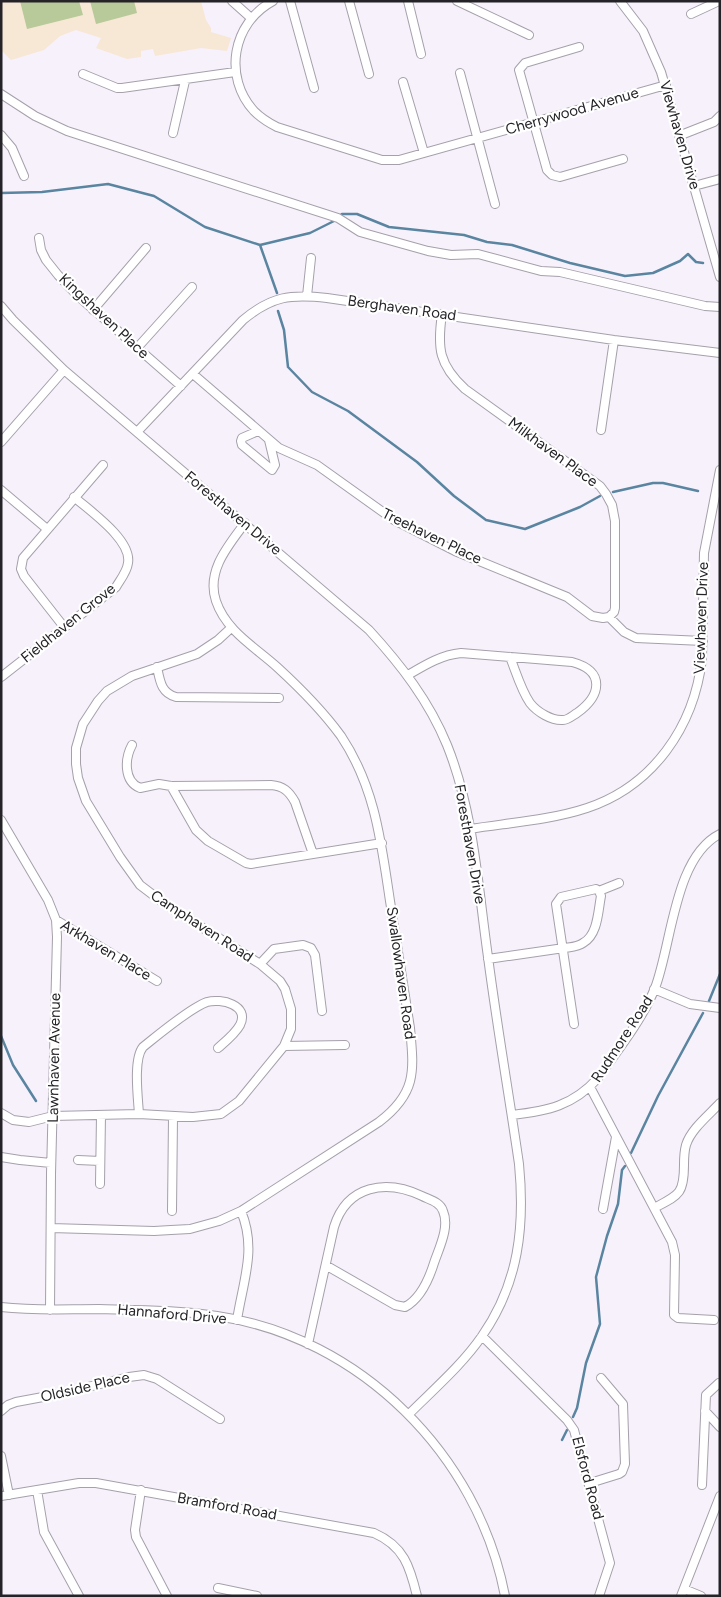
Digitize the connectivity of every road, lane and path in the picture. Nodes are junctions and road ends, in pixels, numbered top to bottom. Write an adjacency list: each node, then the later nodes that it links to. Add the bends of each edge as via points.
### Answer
1 (232, 1): 10 (street)
2 (273, 1): 10 (street, Cherrywood Avenue)
3 (290, 1): 21 (street)
4 (349, 1): 17 (street)
5 (408, 1): 13 (street)
6 (457, 1): 11 (street)
7 (620, 1): 20 (street, Viewhaven Drive, via 643,31)
8 (719, 2): 9 (street)
9 (691, 14)
10 (251, 18): 14 (street, Cherrywood Avenue, via 238,43)
11 (529, 35)
12 (579, 47): 24 (street, via 520,68)
13 (422, 54)
14 (235, 72): 18 (street); 29 (street, Cherrywood Avenue, via 250,106 277,127 382,160 399,160)
15 (460, 73): 28 (street)
16 (83, 74): 18 (street, via 117,88)
17 (369, 74)
18 (185, 80): 25 (street)
19 (403, 82): 29 (street)
20 (666, 85): 24 (street, Cherrywood Avenue); 27 (street, Viewhaven Drive)
21 (314, 88)
22 (1, 94): 42 (street, via 35,116 67,130 338,218 360,232 428,251 451,255 478,254 541,271 560,272)
23 (720, 116): 27 (street, via 714,122)
24 (533, 123): 28 (street, Cherrywood Avenue); 30 (street, via 547,170 555,177)
25 (173, 133)
26 (1, 135): 31 (street, via 12,148)
27 (680, 135): 33 (street, Viewhaven Drive)
28 (478, 138): 29 (street, Cherrywood Avenue); 34 (street)
29 (424, 153)
30 (623, 159)
31 (24, 176)
32 (720, 179): 33 (street)
33 (694, 186): 38 (street, Viewhaven Drive)
34 (495, 204)
35 (39, 238): 43 (street, Kingshaven Place, via 46,260)
36 (146, 248): 43 (street)
37 (311, 258): 40 (street)
38 (720, 277)
39 (192, 287): 46 (street)
40 (307, 296): 44 (street, Berghaven Road); 49 (street, Berghaven Road, via 277,299 255,310)
41 (1, 306): 48 (street, Foresthaven Drive)
42 (720, 307)
43 (93, 310): 46 (street, Kingshaven Place)
44 (442, 314): 45 (street, Berghaven Road); 62 (street, Milkhaven Place, via 441,355 456,381 600,486 606,494 615,521 616,592 615,608)
45 (614, 340): 47 (street, Berghaven Road); 51 (street)
46 (137, 348): 50 (street, Kingshaven Place)
47 (720, 353)
48 (64, 370): 53 (street, Foresthaven Drive); 55 (street)
49 (193, 374): 50 (street, Berghaven Road); 52 (street, Treehaven Place)
50 (181, 386): 53 (street, Berghaven Road)
51 (601, 430)
52 (258, 431): 54 (street, Treehaven Place); 54 (street, via 242,438 242,445 272,470 276,465)
53 (138, 432): 60 (street, Foresthaven Drive)
54 (269, 440): 62 (street, Treehaven Place, via 333,475 394,520 455,550 567,597 592,616)
55 (1, 442)
56 (103, 465): 59 (street)
57 (720, 470): 65 (street, Viewhaven Drive, via 704,553)
58 (1, 490): 61 (street)
59 (74, 497): 61 (street); 63 (street, Fieldhaven Grove, via 117,535 129,556 116,587)
60 (245, 523): 64 (street, Swallowhaven Road, via 224,551 216,571 215,598); 68 (street, Foresthaven Drive, via 369,630)
61 (48, 529): 63 (street, via 23,558 21,569)
62 (610, 616): 65 (street, via 624,632 636,638)
63 (64, 627): 69 (street, Fieldhaven Grove)
64 (231, 628): 67 (street, Camphaven Road, via 197,654); 76 (street, Swallowhaven Road, via 305,693 340,736 363,776)
65 (703, 641): 74 (street, Viewhaven Drive, via 700,677 691,708 669,747 638,779 603,802 570,814)
66 (510, 657): 66 (street, via 530,704 552,718 570,718 595,694 596,678 580,664); 68 (street, via 453,654 435,659)
67 (157, 667): 70 (street, via 165,692 176,697); 83 (street, Camphaven Road, via 132,676 108,691 90,712 76,748 81,788 120,858 140,884 165,904)
68 (408, 675): 74 (street, Foresthaven Drive, via 447,745)
69 (1, 677)
70 (279, 698)
71 (132, 744): 72 (street, via 127,762 134,785 140,788 158,784)
72 (171, 786): 77 (street, via 196,830 240,860 251,864); 77 (street, via 271,786 284,789 292,795)
73 (1, 820): 80 (street, Lawnhaven Avenue, via 48,900)
74 (470, 829): 82 (street, Foresthaven Drive)
75 (720, 834): 85 (street, Rudmore Road, via 706,844 688,869)
76 (382, 843): 77 (street); 109 (street, Swallowhaven Road, via 410,1028 413,1059 410,1084 397,1106 379,1122)
77 (313, 854)
78 (619, 883): 79 (street)
79 (599, 891): 81 (street, via 601,896 592,934 583,943); 81 (street, via 564,896 557,901)
80 (56, 920): 84 (street, Arkhaven Place); 98 (street, Lawnhaven Avenue)
81 (564, 948): 82 (street); 88 (street)
82 (488, 959): 97 (street, Foresthaven Drive)
83 (260, 964): 87 (street, via 274,949 303,945 311,948 315,955); 90 (street, Camphaven Road, via 280,982 290,999 292,1020)
84 (157, 981)
85 (654, 989): 86 (street, via 690,1004); 92 (street, Rudmore Road, via 614,1056)
86 (720, 1008)
87 (322, 1011)
88 (574, 1024)
89 (345, 1045): 90 (street)
90 (284, 1046): 99 (street, Camphaven Road, via 229,1110 211,1116)
91 (218, 1048): 95 (street, via 241,1024 236,1007 220,1000 193,1010 143,1047 138,1063)
92 (590, 1087): 97 (street, Rudmore Road, via 556,1108); 100 (street)
93 (720, 1103): 106 (street, via 688,1140 681,1189)
94 (1, 1113): 98 (street, Camphaven Road, via 22,1122)
95 (139, 1114): 96 (street, Camphaven Road); 99 (street, Camphaven Road)
96 (101, 1115): 98 (street, Camphaven Road); 103 (street)
97 (512, 1115): 116 (street, Foresthaven Drive, via 521,1185 520,1237 508,1286)
98 (53, 1116): 104 (street, Lawnhaven Avenue)
99 (173, 1117): 108 (street)
100 (616, 1138): 106 (street); 107 (street)
101 (1, 1157): 104 (street)
102 (78, 1160): 103 (street)
103 (100, 1161): 105 (street)
104 (51, 1163): 110 (street, Lawnhaven Avenue)
105 (100, 1184)
106 (654, 1208): 115 (street, via 674,1248 674,1315)
107 (603, 1209)
108 (172, 1211)
109 (241, 1211): 110 (street, Swallowhaven Road, via 190,1229); 114 (street, via 248,1229 249,1246)
110 (51, 1228): 113 (street, Lawnhaven Avenue)
111 (327, 1266): 111 (street, via 337,1218 346,1204 366,1190 399,1187 443,1209 445,1228 433,1268 417,1298 405,1307 395,1305); 117 (street)
112 (1, 1307): 113 (street, Hannaford Drive)
113 (50, 1310): 114 (street, Hannaford Drive, via 160,1311)
114 (237, 1320): 117 (street, Hannaford Drive)
115 (714, 1320)
116 (482, 1336): 122 (street, Foresthaven Drive); 126 (street, Elsford Road, via 572,1426)
117 (308, 1344): 122 (street, Hannaford Drive, via 353,1369)
118 (601, 1378): 126 (street, via 623,1404 625,1464 619,1474)
119 (719, 1383): 121 (street, via 706,1395)
120 (1, 1411): 123 (street, Oldside Place, via 16,1402 144,1376 157,1379)
121 (705, 1411): 124 (street); 127 (street)
122 (409, 1414): 138 (street, Hannaford Drive, via 448,1461 477,1510 496,1559)
123 (220, 1419)
124 (720, 1427)
125 (1, 1456): 130 (street)
126 (590, 1483): 139 (street, Elsford Road, via 610,1562)
127 (702, 1485)
128 (37, 1490): 129 (street, Bramford Road, via 79,1483); 130 (street, Bramford Road); 134 (street, via 44,1532)
129 (141, 1490): 135 (street, via 136,1537); 137 (street, Bramford Road, via 374,1533 390,1543 405,1559)
130 (5, 1496)
131 (720, 1496): 133 (street)
132 (218, 1588): 136 (street)
133 (683, 1593): 140 (street)
134 (79, 1596)
135 (167, 1596)
136 (257, 1596)
137 (418, 1596)
138 (505, 1596)
139 (600, 1596)
140 (701, 1596)

